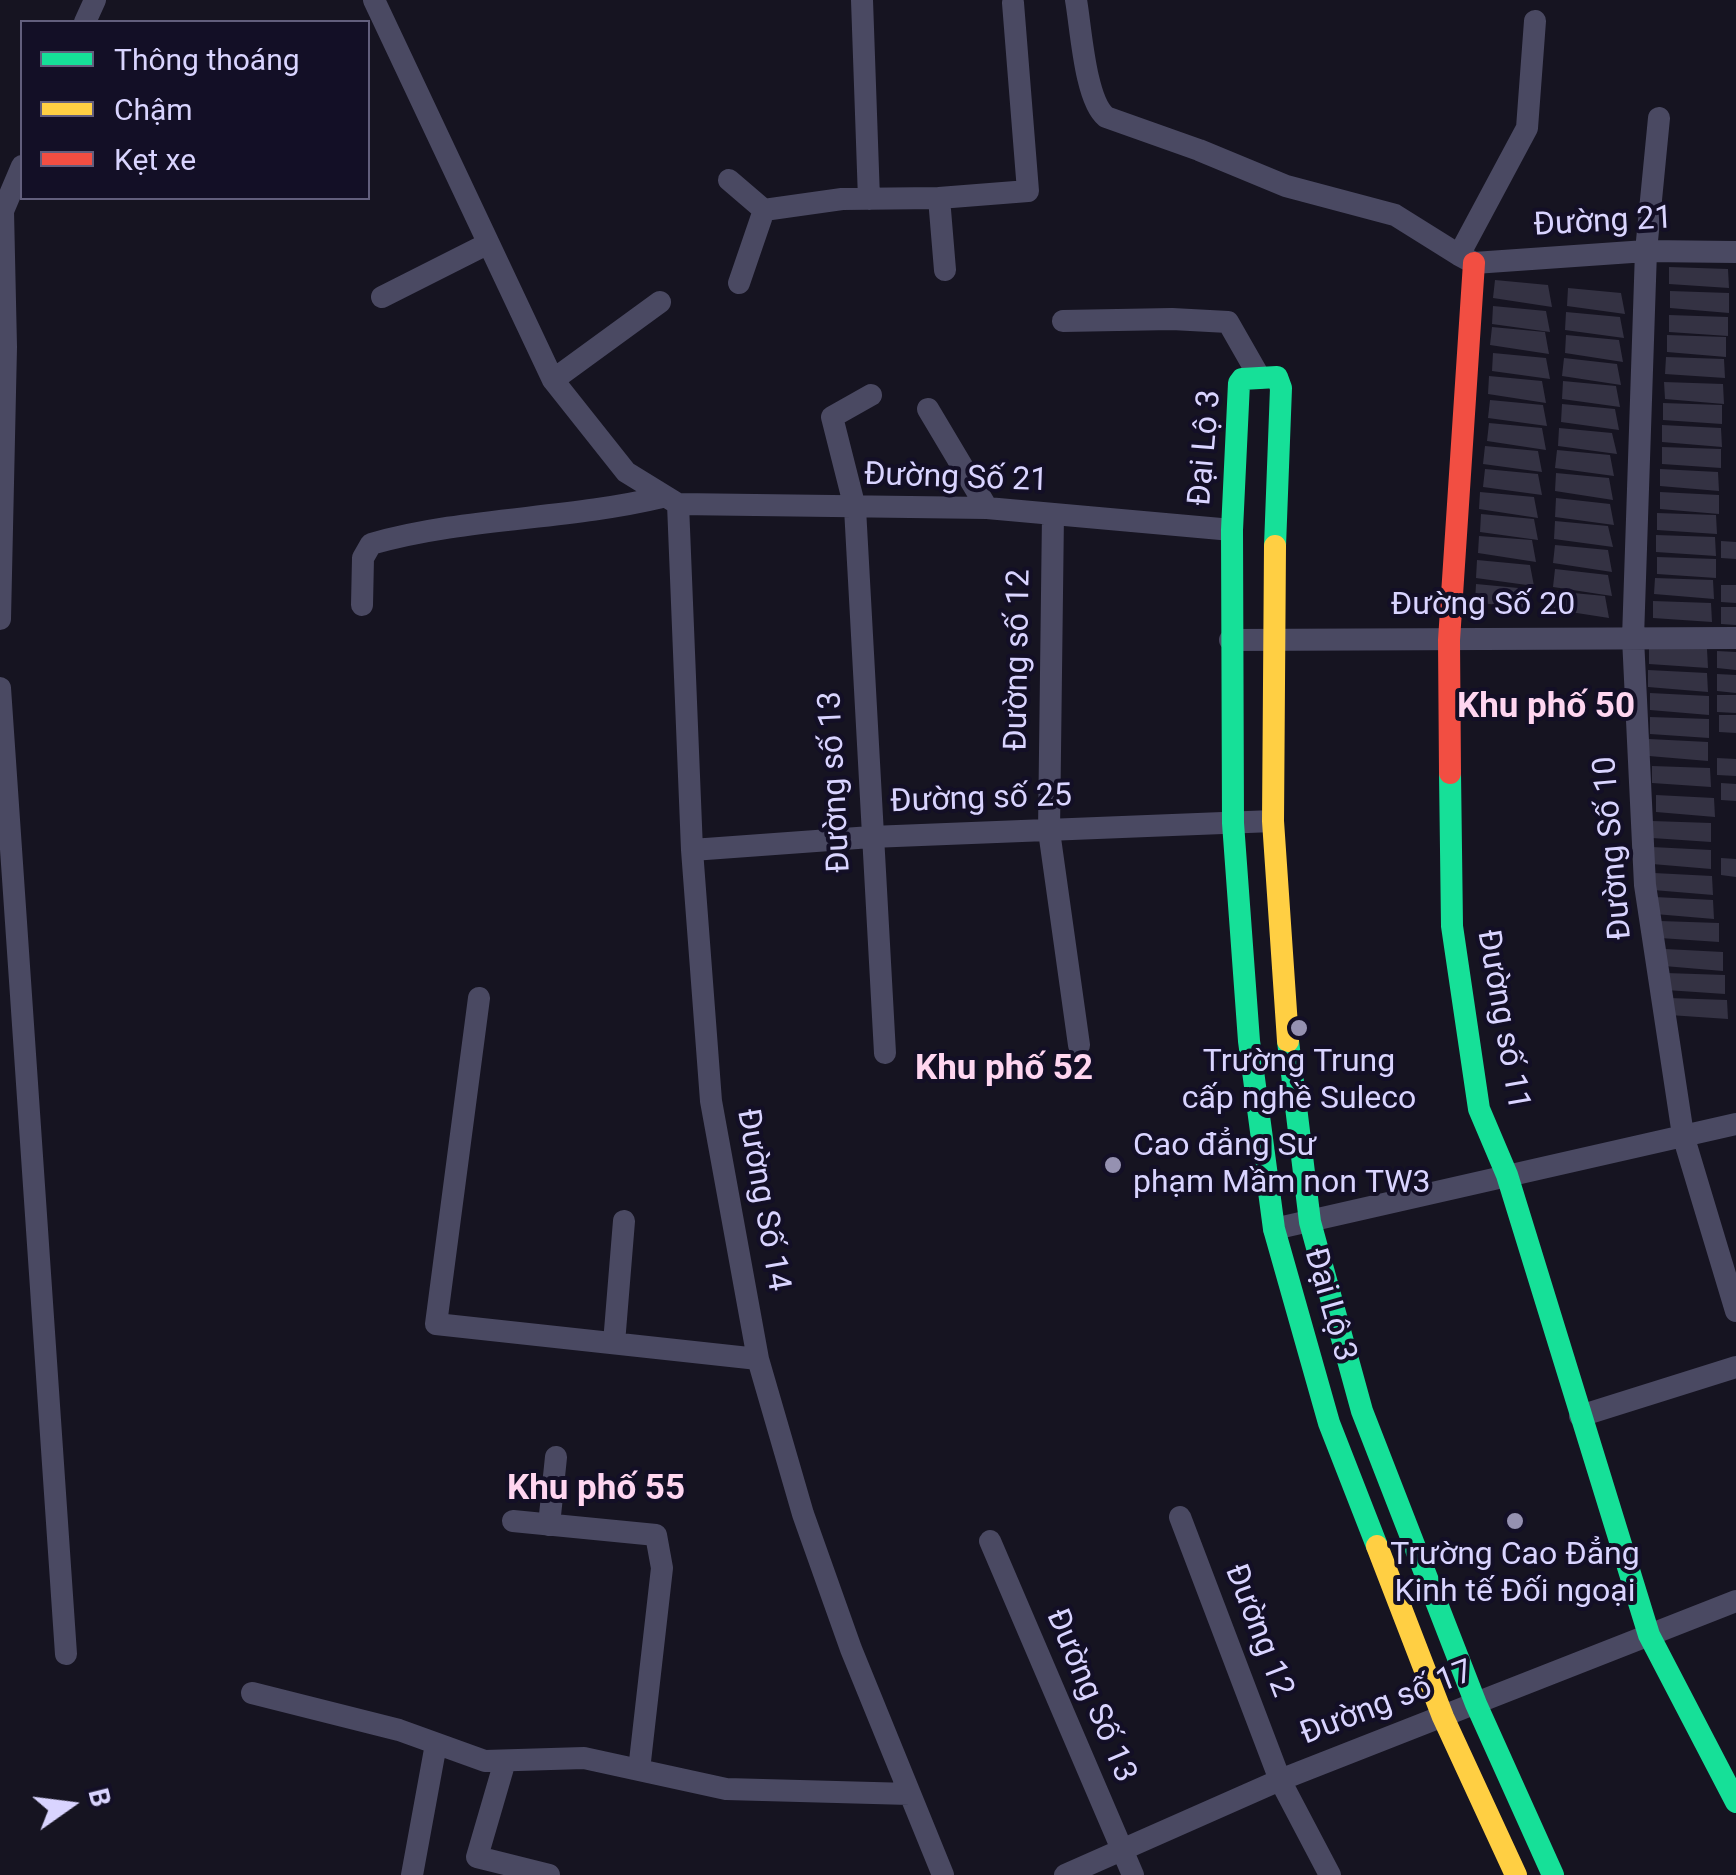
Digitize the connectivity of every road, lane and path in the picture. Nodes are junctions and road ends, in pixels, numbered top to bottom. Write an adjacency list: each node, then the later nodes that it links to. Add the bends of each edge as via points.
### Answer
1 (374, 0): 13 (street)
2 (862, 0): 9 (street)
3 (1076, 0): 16 (street, via 1092,96 1106,117 1286,186 1395,214)
4 (1012, 4): 10 (street, via 1028,191)
5 (1536, 21): 16 (street, via 1527,128)
6 (1658, 118): 14 (street, Đường Số 10)
7 (20, 170): 12 (street)
8 (730, 180): 11 (street)
9 (869, 198): 10 (street); 11 (street)
10 (939, 198): 17 (street)
11 (764, 210): 18 (street)
12 (2, 211): 22 (street)
13 (488, 244): 19 (street); 24 (street)
14 (1646, 251): 15 (street, Đường 21); 16 (street, Đường 21); 35 (street, Đường Số 10)
15 (1736, 252)
16 (1466, 259): 38 (street, Đường số 11)
17 (945, 270)
18 (740, 282)
19 (382, 297)
20 (660, 302): 24 (street)
21 (1063, 320): 23 (street, via 1228,322)
22 (3, 348): 33 (street)
23 (1260, 378): 31 (street, Đại Lộ 3, via 1239,381); 34 (street, Đại Lộ 3, via 1277,377 1282,388)
24 (554, 380): 27 (street, via 626,472)
25 (871, 394): 28 (street, Đường số 13, via 832,417)
26 (928, 409): 29 (street)
27 (670, 500): 28 (street, Đường Số 21); 32 (street, Đường Số 21, via 371,544 363,558); 44 (street, Đường Số 14)
28 (855, 508): 29 (street, Đường Số 21); 43 (street, Đường số 13)
29 (987, 508): 30 (street, Đường Số 21)
30 (1053, 514): 31 (street, Đường Số 21); 42 (street, Đường số 12)
31 (1232, 530): 37 (street, Đại Lộ 3)
32 (362, 605)
33 (0, 619)
34 (1273, 638): 37 (street, Đường Số 20); 38 (street, Đường Số 20); 40 (street, Đại Lộ 3)
35 (1633, 638): 36 (street, Đường Số 20); 38 (street, Đường Số 20); 49 (street, Đường Số 10, via 1645,885)
36 (1736, 638)
37 (1230, 640): 41 (street, Đại Lộ 3)
38 (1449, 640): 50 (street, Đường số 11, via 1452,926 1479,1108)
39 (0, 688): 66 (street)
40 (1273, 821): 41 (street, Đường số 25); 52 (street, Đại Lộ 3)
41 (1234, 823): 42 (street, Đường số 25); 53 (street, Đại Lộ 3, via 1250,1041)
42 (1049, 831): 43 (street, Đường số 25); 46 (street, Đường số 12)
43 (871, 836): 44 (street, Đường số 25); 47 (street, Đường số 13)
44 (692, 850): 56 (street, Đường Số 14, via 711,1101)
45 (479, 998): 55 (street, via 436,1324)
46 (1079, 1045)
47 (885, 1053)
48 (1736, 1124): 49 (street)
49 (1683, 1135): 50 (street); 54 (street, Đường Số 10)
50 (1507, 1176): 52 (street); 58 (street, Đường số 11)
51 (624, 1221): 55 (street)
52 (1310, 1222): 53 (street); 68 (street, Đại Lộ 3, via 1362,1411)
53 (1274, 1229): 69 (street, Đại Lộ 3, via 1328,1423)
54 (1736, 1311)
55 (614, 1343): 56 (street)
56 (758, 1359): 74 (street, Đường Số 14, via 803,1514)
57 (1736, 1367): 58 (street)
58 (1580, 1416): 65 (street, Đường số 11)
59 (556, 1457): 62 (street)
60 (1180, 1517): 73 (street, Đường 12)
61 (514, 1521): 62 (street)
62 (548, 1524): 72 (street, via 656,1535 662,1568)
63 (990, 1541): 76 (street, Đường Số 13)
64 (1736, 1601): 65 (street, Đường số 17)
65 (1650, 1636): 68 (street, Đường số 17); 75 (street, Đường số 11)
66 (66, 1654)
67 (252, 1693): 70 (street)
68 (1476, 1704): 69 (street, Đường số 17); 85 (street, Đại Lộ 3)
69 (1442, 1717): 73 (street, Đường số 17); 84 (street, Đại Lộ 3)
70 (436, 1744): 71 (street); 78 (street)
71 (505, 1761): 72 (street, via 584,1758); 77 (street)
72 (639, 1770): 74 (street, via 726,1789)
73 (1280, 1780): 76 (street, Đường số 17); 83 (street, Đường 12)
74 (910, 1794): 80 (street, Đường Số 14)
75 (1736, 1802)
76 (1120, 1851): 81 (street, Đường số 17); 82 (street, Đường Số 13)
77 (473, 1866): 79 (street)
78 (412, 1875)
79 (548, 1875)
80 (943, 1875)
81 (1065, 1875)
82 (1132, 1875)
83 (1330, 1875)
84 (1516, 1875)
85 (1552, 1875)

